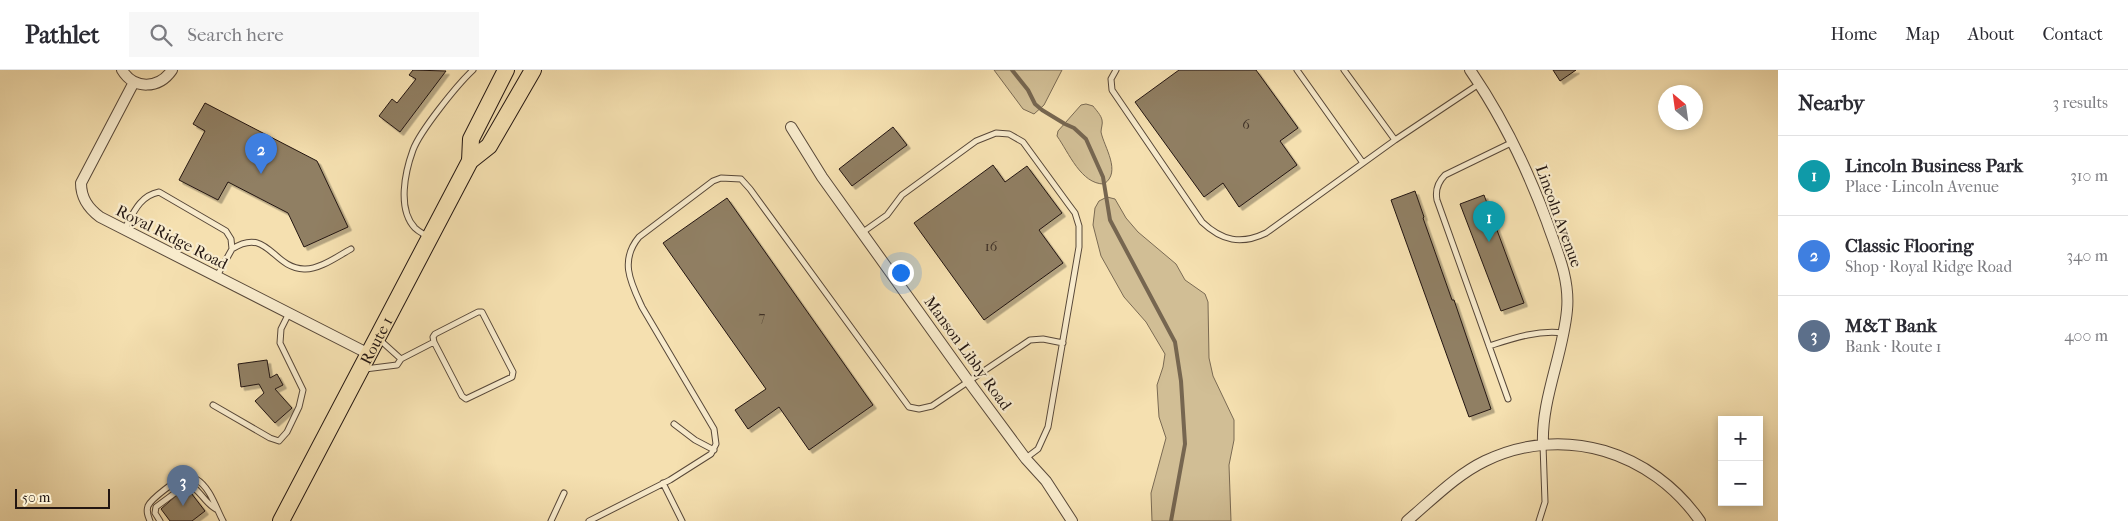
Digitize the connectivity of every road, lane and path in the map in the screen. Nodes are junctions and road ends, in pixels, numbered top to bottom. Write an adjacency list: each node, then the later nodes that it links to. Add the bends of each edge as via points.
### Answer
1 (122, 70): 10 (street)
2 (172, 70): 10 (street, via 156,83 142,85)
3 (473, 70): 19 (lane, via 417,141 407,170 408,216 416,228)
4 (506, 70): 15 (main road, Route 1, via 471,140)
5 (533, 70): 15 (main road, Route 1, via 489,146)
6 (1116, 70): 16 (lane, via 1111,79 1112,90 1202,222 1220,236 1242,241 1266,233)
7 (1297, 70): 16 (lane)
8 (1344, 70): 13 (lane)
9 (1470, 70): 11 (street, Lincoln Avenue)
10 (134, 82): 17 (street, Royal Ridge Road, via 81,183 89,208)
11 (1480, 84): 13 (lane); 14 (street, Lincoln Avenue)
12 (791, 127): 18 (street, Manson Libby Road)
13 (1394, 140): 16 (lane)
14 (1513, 141): 24 (street, Lincoln Avenue, via 1563,267 1567,297); 28 (lane, via 1445,176 1436,190)
15 (470, 161): 19 (main road, Route 1)
16 (1363, 163)
17 (124, 230): 20 (lane, via 138,204 159,192 226,232); 22 (street, Royal Ridge Road)
18 (863, 232): 27 (lane, via 887,215 902,195 976,141 996,133 1017,138 1075,213 1079,226 1078,260); 32 (street, Manson Libby Road)
19 (430, 238): 25 (main road, Route 1)
20 (232, 249): 21 (lane, via 253,241 292,266 303,269); 22 (lane)
21 (351, 249)
22 (216, 277): 23 (street, Royal Ridge Road)
23 (289, 314): 29 (street, Royal Ridge Road); 34 (lane, via 279,336 280,343 303,390 300,407 284,436 279,440 270,438)
24 (1563, 333): 28 (lane, via 1535,333); 36 (street, Lincoln Avenue, via 1543,424)
25 (378, 338): 29 (main road, Route 1); 30 (lane)
26 (434, 342): 26 (lane, via 463,398 468,399 512,377 513,372 482,312 435,334); 30 (lane)
27 (1063, 343): 32 (lane, via 1030,340); 38 (lane, via 1048,427 1038,449)
28 (1489, 346): 33 (lane)
29 (369, 354): 31 (main road, Route 1)
30 (402, 359): 31 (lane, via 397,364)
31 (361, 369): 45 (main road, Route 1)
32 (969, 382): 37 (lane, via 932,406 919,409 906,405 750,189 740,179 721,178 639,238 632,246 627,263 642,308 714,429); 38 (street, Manson Libby Road)
33 (1508, 399)
34 (213, 406)
35 (674, 424): 37 (lane)
36 (1543, 445): 50 (street, via 1513,451 1484,462 1455,481); 51 (lane, via 1545,502); 52 (street, via 1593,448 1637,463 1670,485)
37 (714, 450): 39 (lane)
38 (1026, 459): 49 (street, Manson Libby Road, via 1046,481)
39 (663, 483): 47 (lane); 48 (lane)
40 (564, 493): 46 (lane)
41 (216, 509): 42 (lane, via 197,479 186,477 150,503 147,512); 43 (lane, via 187,484 156,507 155,514); 44 (lane)
42 (150, 521)
43 (160, 521)
44 (224, 521)
45 (281, 521)
46 (551, 521)
47 (589, 521)
48 (682, 521)
49 (1072, 521)
50 (1407, 521)
51 (1539, 521)
52 (1700, 521)

